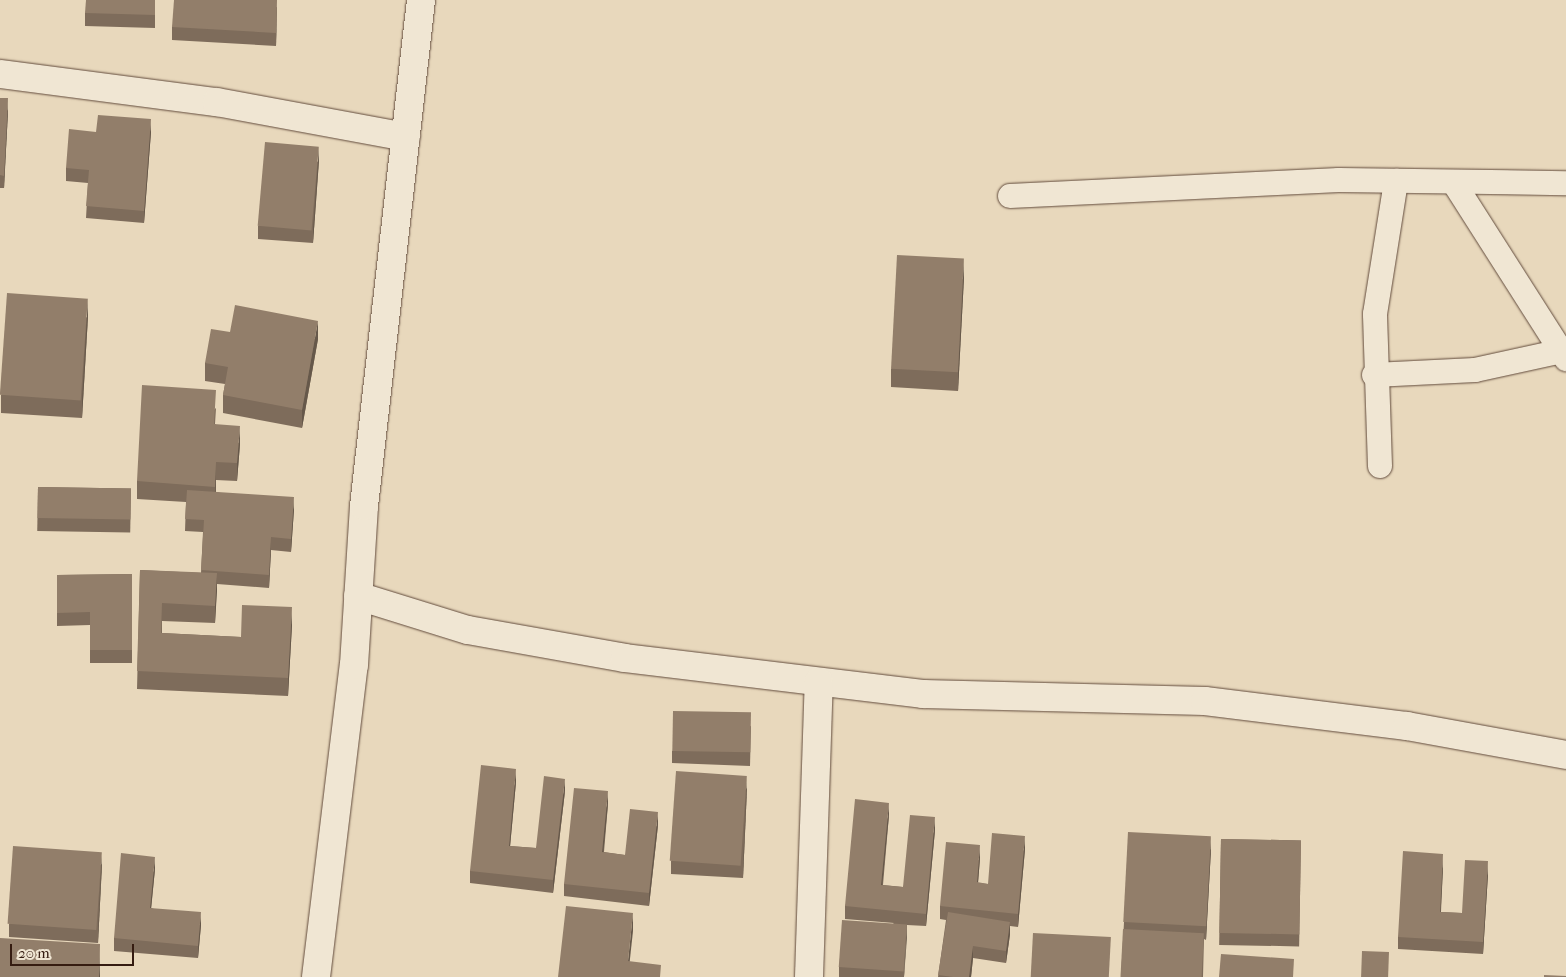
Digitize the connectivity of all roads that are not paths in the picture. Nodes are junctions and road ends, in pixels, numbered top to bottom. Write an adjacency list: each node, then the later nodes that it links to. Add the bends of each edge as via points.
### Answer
1 (421, 0): 3 (street)
2 (0, 74): 3 (street, via 227,103)
3 (406, 137): 11 (street, via 364,506)
4 (1396, 181): 5 (lane); 7 (lane, via 1339,180); 9 (lane, via 1375,314)
5 (1454, 183): 6 (lane); 8 (lane)
6 (1566, 183)
7 (1010, 196)
8 (1564, 355): 9 (lane, via 1474,370)
9 (1374, 375): 10 (lane)
10 (1380, 466)
11 (358, 596): 12 (street, via 468,630 625,658); 14 (street)
12 (819, 682): 13 (street, via 922,694 1205,701 1407,726); 15 (street)
13 (1566, 755)
14 (316, 977)
15 (809, 977)

